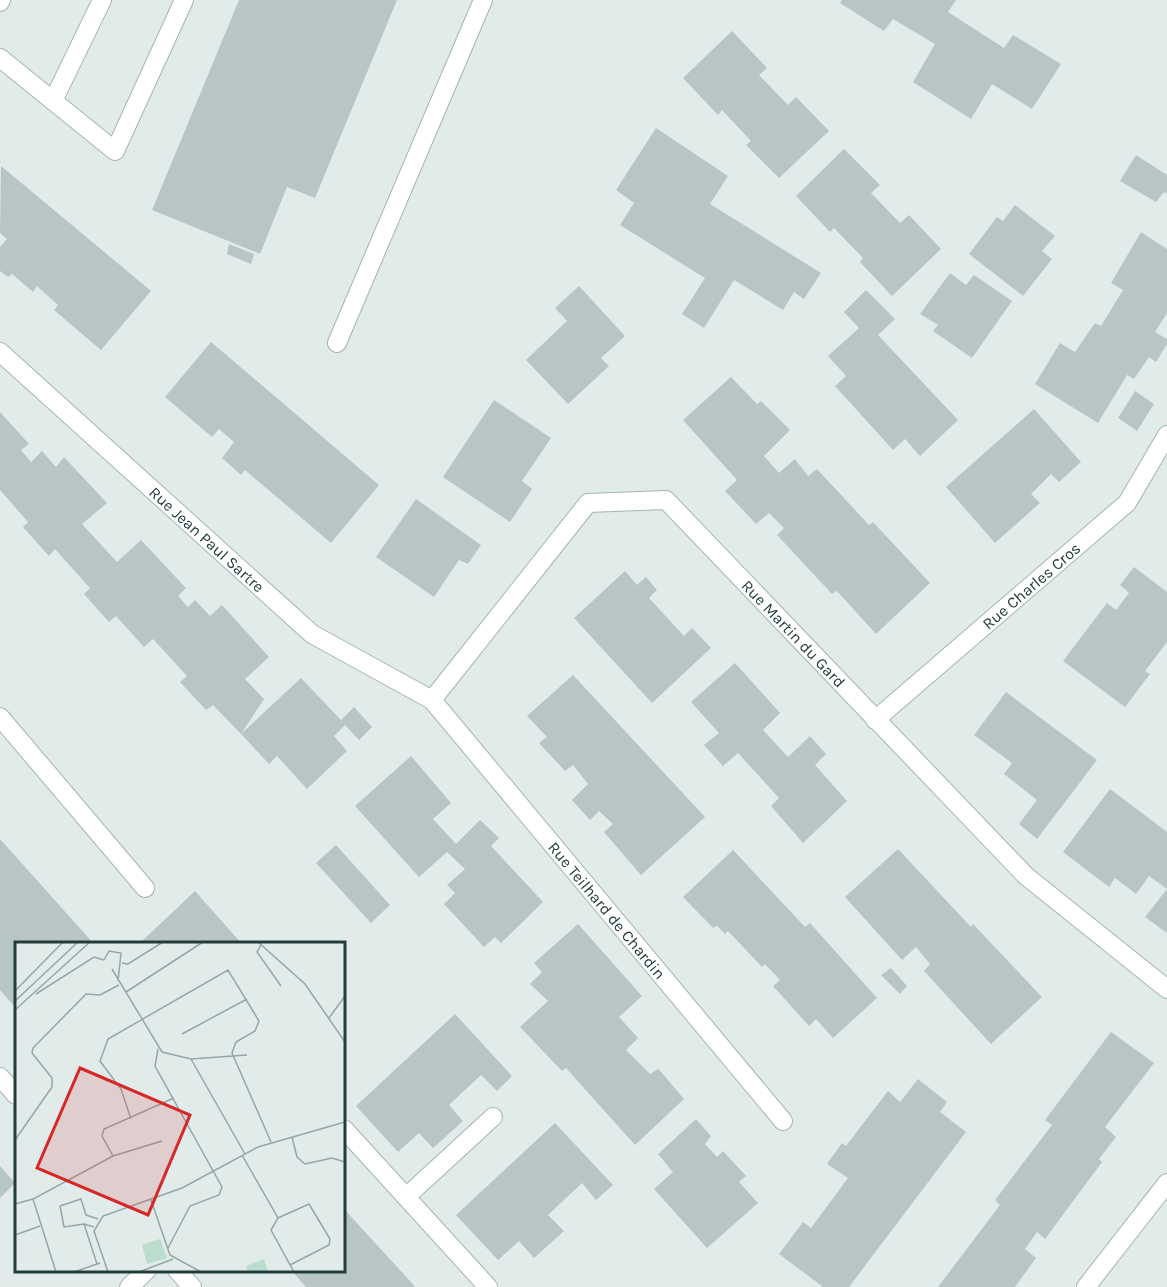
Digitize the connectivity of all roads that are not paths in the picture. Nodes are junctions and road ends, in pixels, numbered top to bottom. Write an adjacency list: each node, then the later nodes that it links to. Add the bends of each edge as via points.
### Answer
1 (102, 0): 5 (street)
2 (184, 0): 5 (street, via 115,151)
3 (483, 0): 6 (street)
4 (0, 58): 5 (street)
5 (53, 101)
6 (337, 344)
7 (0, 352): 9 (street, Rue Jean Paul Sartre, via 312,634)
8 (1167, 435): 11 (street, Rue Charles Cros, via 1127,503)
9 (432, 700): 11 (street, Rue Martin du Gard, via 588,502 666,500); 17 (street, Rue Teilhard de Chardin)
10 (0, 717): 12 (street)
11 (875, 720): 13 (street, Rue Martin du Gard, via 1026,876)
12 (145, 888)
13 (1167, 989)
14 (0, 1077): 15 (street)
15 (15, 1094)
16 (493, 1117): 20 (street)
17 (783, 1121)
18 (345, 1130): 20 (street)
19 (1167, 1183): 26 (street)
20 (406, 1197): 25 (street)
21 (145, 1272): 23 (street)
22 (179, 1272): 24 (street)
23 (129, 1287)
24 (192, 1287)
25 (488, 1287)
26 (1086, 1287)

